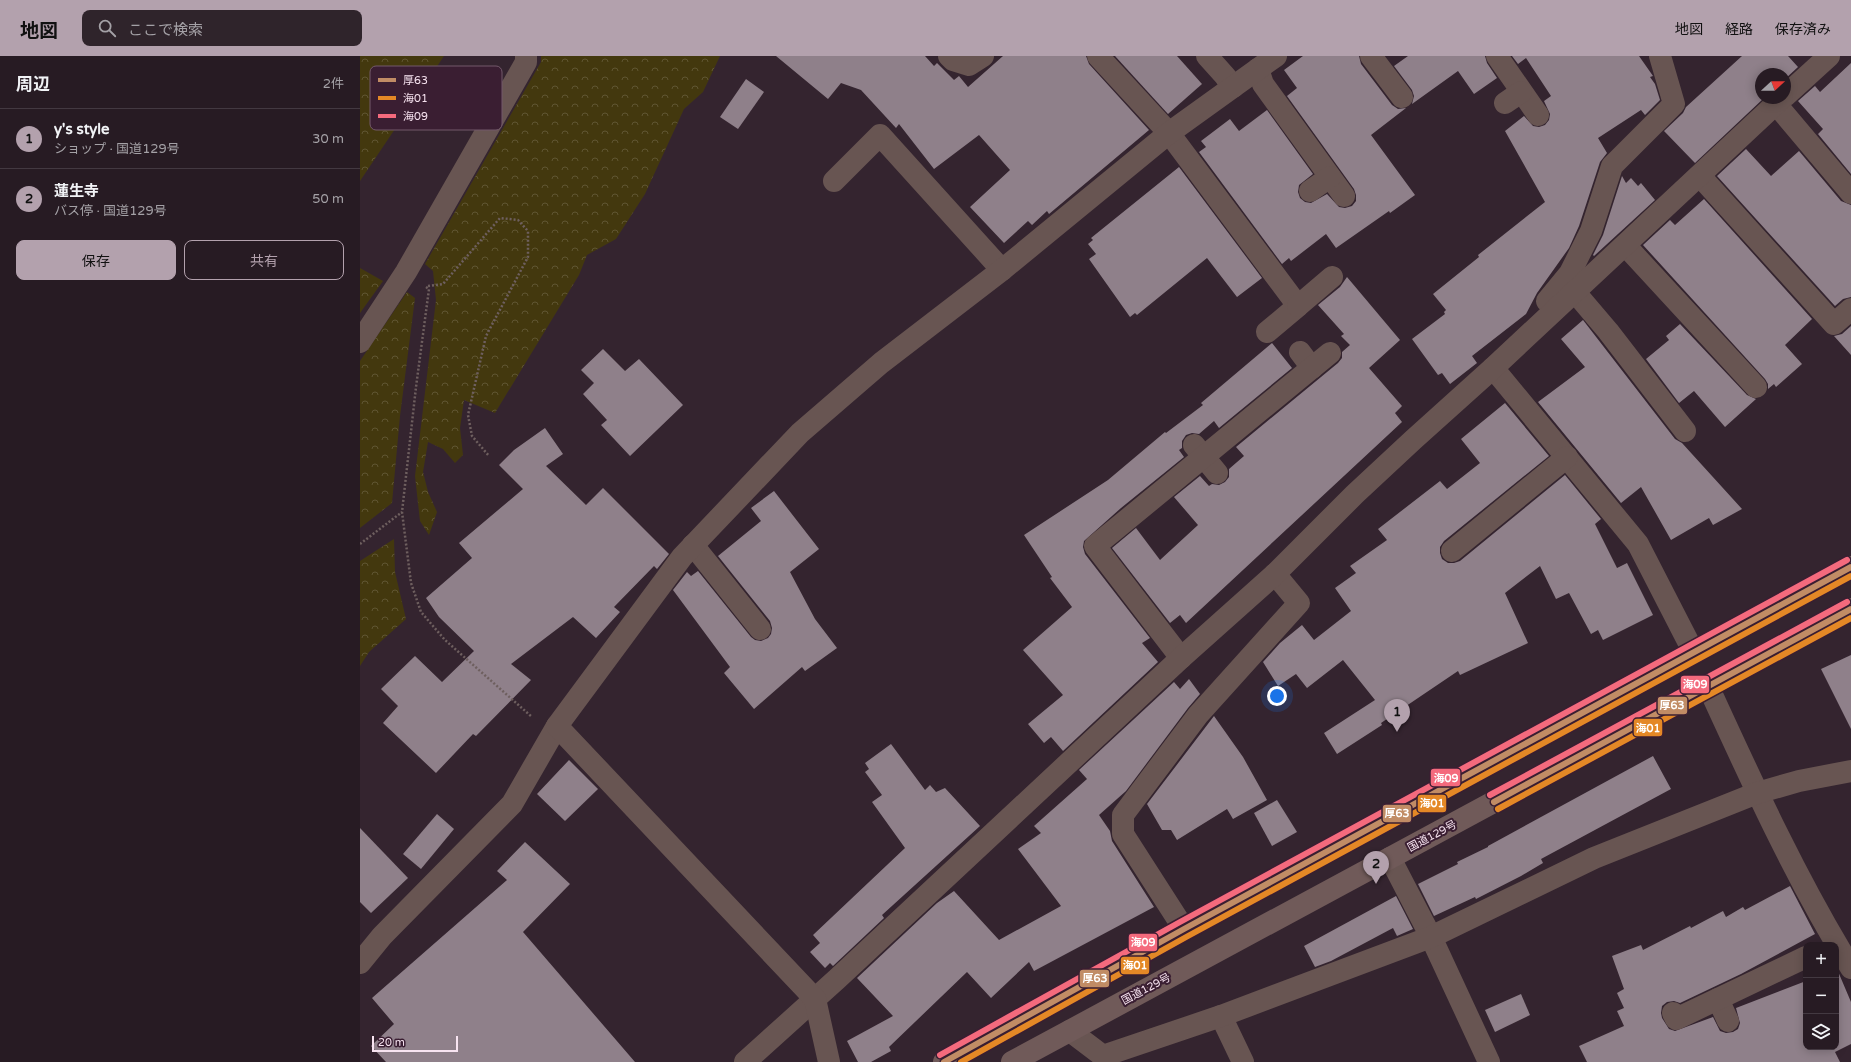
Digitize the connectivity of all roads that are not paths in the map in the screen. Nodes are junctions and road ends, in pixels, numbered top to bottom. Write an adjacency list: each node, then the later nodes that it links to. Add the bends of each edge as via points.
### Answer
1 (526, 56): 15 (street, via 526,62)
2 (949, 56): 3 (street, via 953,60 969,65)
3 (983, 56)
4 (1098, 56): 20 (street)
5 (1207, 56): 12 (street)
6 (1276, 56): 11 (street)
7 (1371, 56): 14 (street)
8 (1497, 56): 18 (street, via 1513,97)
9 (1660, 56): 33 (street, via 1674,104 1612,166 1591,231 1570,273 1547,299)
10 (1829, 56): 13 (street)
11 (1258, 69): 12 (street); 22 (street, via 1263,84)
12 (1233, 87): 20 (street)
13 (1791, 90)
14 (1402, 97)
15 (502, 104)
16 (1776, 104): 21 (street)
17 (1785, 104): 25 (street)
18 (1538, 116)
19 (487, 130): 35 (street, via 406,272)
20 (1169, 133): 28 (street); 31 (street)
21 (1700, 176): 27 (street); 32 (street, via 1834,324)
22 (1330, 177): 24 (street); 26 (street)
23 (834, 181): 28 (street, via 880,135)
24 (1310, 191)
25 (1851, 193)
26 (1344, 196)
27 (1624, 245): 30 (street); 38 (street)
28 (1002, 270): 41 (street, via 881,363 800,433)
29 (1332, 277): 31 (street)
30 (1574, 291): 33 (street); 39 (street, via 1608,330)
31 (1298, 306): 34 (street)
32 (1851, 308)
33 (1543, 320): 37 (street)
34 (1267, 332)
35 (360, 342)
36 (1330, 353): 48 (street, via 1306,360 1205,458 1089,543)
37 (1493, 368): 40 (street); 44 (street, via 1355,494)
38 (1756, 387)
39 (1685, 431)
40 (1567, 457): 42 (street); 47 (street, via 1638,544)
41 (693, 545): 46 (street); 50 (street)
42 (1452, 551)
43 (1851, 567): 47 (highway)
44 (1275, 574): 48 (street); 54 (street, via 1299,603 1198,715 1123,815 1123,834)
45 (1851, 609): 49 (highway, 国道129号)
46 (760, 630)
47 (1694, 653): 54 (highway)
48 (1181, 658): 61 (street)
49 (1708, 686): 52 (street); 53 (highway, 国道129号)
50 (554, 730): 59 (street, via 512,804 382,936); 61 (street)
51 (1851, 771): 52 (street, via 1799,781)
52 (1757, 793): 55 (street, via 1594,858); 56 (street)
53 (1390, 858): 55 (street); 66 (highway, 国道129号)
54 (1184, 929): 69 (highway)
55 (1431, 937): 64 (street); 72 (street)
56 (1838, 942)
57 (1839, 944): 60 (street)
58 (1803, 958): 62 (street)
59 (360, 963)
60 (1851, 968)
61 (815, 999): 67 (street); 68 (street)
62 (1718, 999): 63 (street, via 1676,1019); 65 (street)
63 (1673, 1013)
64 (1221, 1016): 66 (street, via 1103,1056); 71 (street)
65 (1728, 1021)
66 (1070, 1030): 70 (highway, 国道129号)
67 (745, 1062)
68 (829, 1062)
69 (944, 1062)
70 (1012, 1062)
71 (1243, 1062)
72 (1489, 1062)

